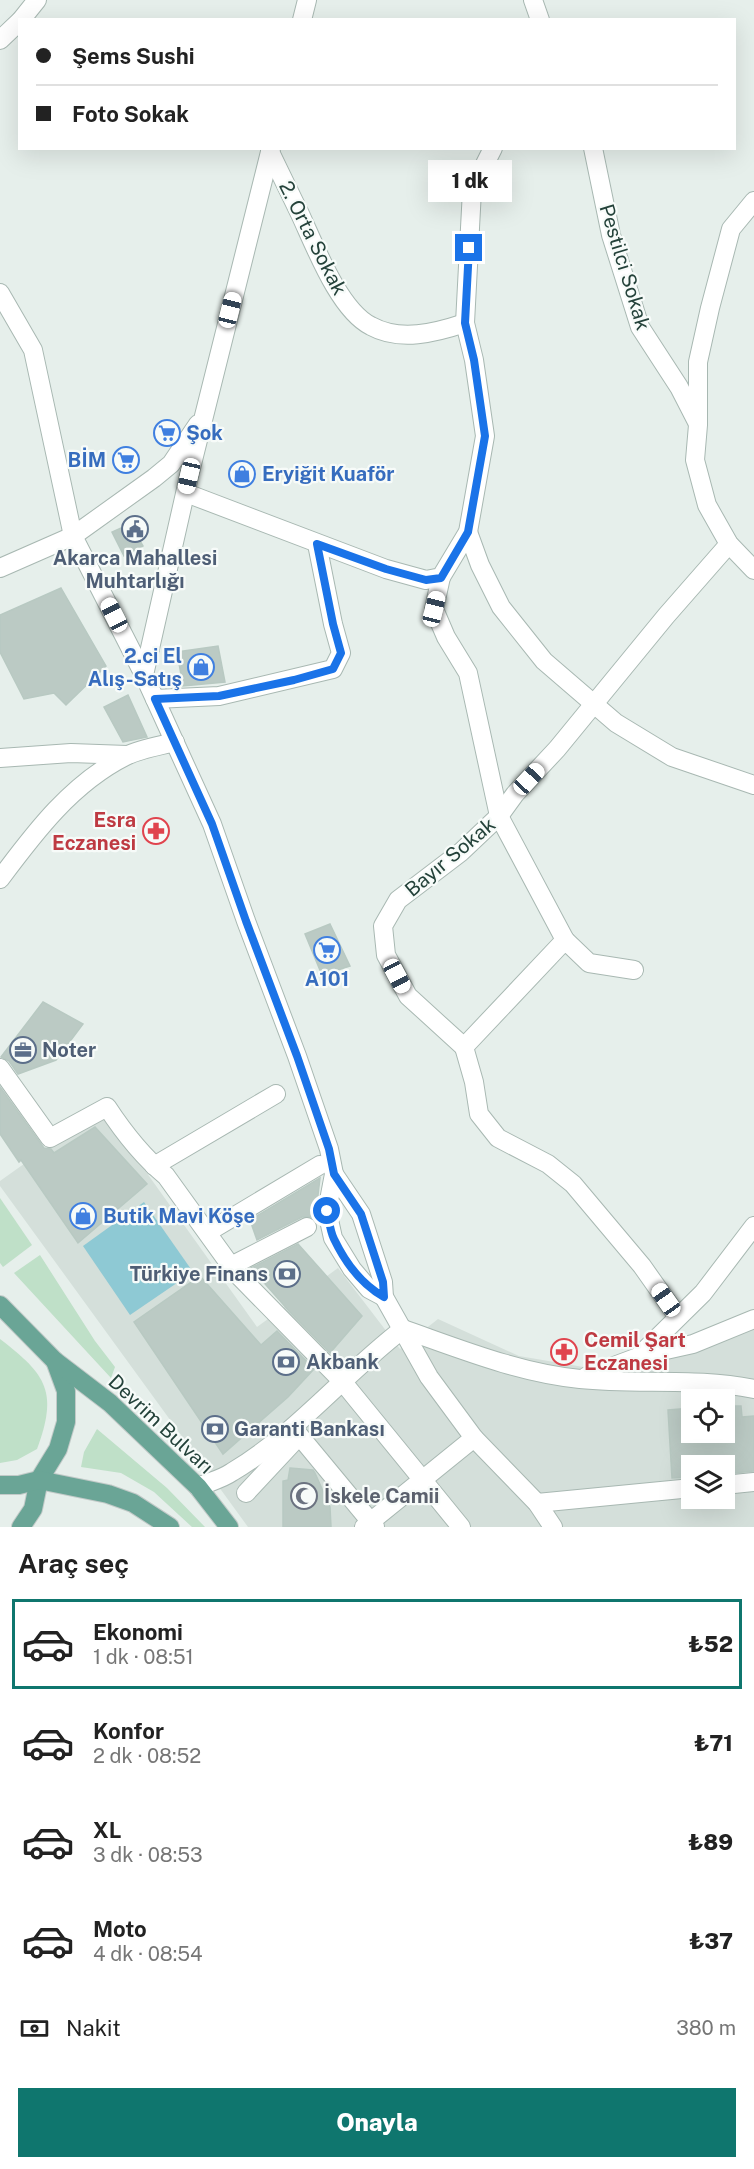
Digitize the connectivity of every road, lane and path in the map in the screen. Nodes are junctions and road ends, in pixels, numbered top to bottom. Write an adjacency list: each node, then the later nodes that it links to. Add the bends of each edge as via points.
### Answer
1 (37, 0): 4 (street)
2 (307, 0): 5 (street)
3 (535, 0): 6 (street)
4 (22, 18)
5 (302, 18)
6 (540, 18)
7 (18, 22): 8 (street)
8 (0, 40)
9 (270, 150): 14 (street, 2. Orta Sokak, via 329,275 351,310 370,326 400,336 442,331); 15 (street)
10 (492, 150): 14 (street, via 472,190)
11 (593, 150): 16 (street, Pestilci Sokak, via 611,235 640,327 679,387)
12 (754, 201): 16 (street, via 731,229 710,308 698,362)
13 (0, 293): 19 (street, via 33,350)
14 (465, 323): 18 (street, via 485,436)
15 (205, 413): 17 (street); 19 (street, via 171,464)
16 (698, 425): 21 (street, via 695,460 707,505)
17 (186, 493): 20 (street); 25 (street)
18 (468, 532): 24 (street); 27 (street, via 501,607 544,660)
19 (73, 536): 22 (street); 25 (street)
20 (317, 544): 24 (street, via 396,572 426,580); 26 (street, via 341,653 333,669 219,696)
21 (729, 544): 23 (street); 27 (street, Bayır Sokak)
22 (0, 568)
23 (754, 569)
24 (441, 578): 32 (street, via 434,609 468,674)
25 (144, 675): 26 (street)
26 (155, 699): 28 (street)
27 (595, 703): 31 (street, via 616,723 672,757); 32 (street, Bayır Sokak)
28 (175, 742): 29 (street); 40 (street, via 212,824 297,1056 329,1149)
29 (127, 755): 30 (street, via 71,753); 33 (street, via 99,772 44,821)
30 (0, 758)
31 (754, 785)
32 (499, 816): 34 (street); 36 (street, Bayır Sokak, via 461,852 398,900 383,926 386,955 408,996)
33 (0, 879)
34 (565, 940): 35 (street, via 590,963); 36 (street)
35 (634, 970)
36 (464, 1047): 47 (street, via 479,1114 498,1138 548,1164 573,1185 642,1266)
37 (0, 1068): 39 (street, via 50,1138 107,1107 124,1134)
38 (276, 1094): 39 (street)
39 (154, 1166): 43 (street)
40 (327, 1169): 43 (street); 45 (street, via 361,1214 383,1282); 45 (street, via 327,1211 333,1238 352,1269 369,1288)
41 (754, 1226): 47 (street, via 703,1293)
42 (308, 1227): 44 (street)
43 (208, 1232): 44 (street)
44 (231, 1266): 53 (street)
45 (384, 1297): 49 (street)
46 (0, 1305): 51 (main road, Devrim Bulvarı)
47 (678, 1317): 50 (street)
48 (754, 1319): 50 (street, via 693,1344)
49 (403, 1329): 52 (street, via 500,1362); 53 (street); 56 (street, via 429,1377)
50 (638, 1356): 52 (street)
51 (55, 1361): 58 (main road, via 66,1391 66,1422 58,1449); 62 (main road, Devrim Bulvarı, via 110,1403)
52 (579, 1379): 54 (street, via 726,1383)
53 (342, 1381): 55 (street); 57 (street)
54 (754, 1389)
55 (296, 1432): 62 (street, via 231,1473); 64 (street); 66 (street)
56 (474, 1438): 57 (street); 65 (street)
57 (423, 1479): 66 (street); 70 (street)
58 (39, 1480): 61 (main road); 67 (main road, via 33,1509); 68 (main road, via 108,1494 133,1503)
59 (754, 1482): 60 (street)
60 (735, 1484)
61 (0, 1485)
62 (198, 1487): 69 (main road, Devrim Bulvarı)
63 (681, 1489): 65 (street)
64 (246, 1493)
65 (537, 1503): 71 (street)
66 (370, 1525)
67 (21, 1527)
68 (170, 1527)
69 (229, 1527)
70 (461, 1527)
71 (553, 1527)

